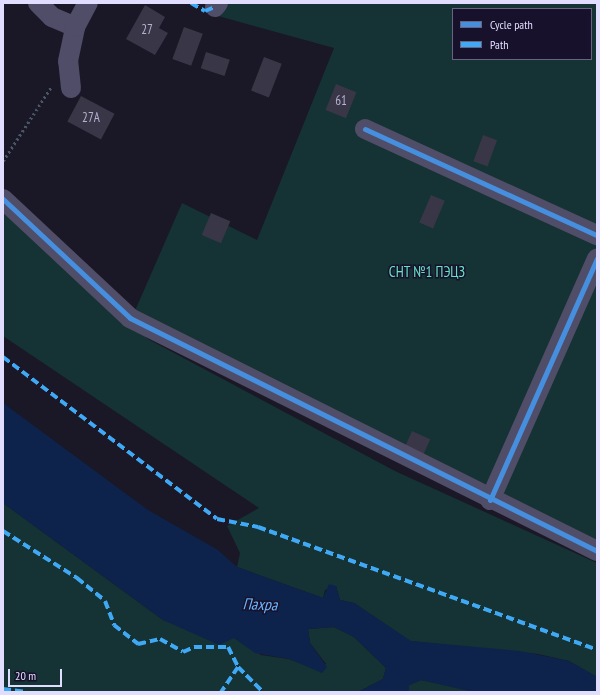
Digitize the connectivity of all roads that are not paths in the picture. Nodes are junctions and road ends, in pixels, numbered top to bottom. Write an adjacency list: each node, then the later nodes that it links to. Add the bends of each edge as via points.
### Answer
1 (38, 3): 3 (street, via 52,17)
2 (88, 3): 3 (street)
3 (75, 26): 4 (street, via 68,61)
4 (71, 88)
5 (365, 129): 7 (street)
6 (3, 199): 9 (street, via 130,318)
7 (597, 235)
8 (597, 259): 9 (street)
9 (490, 500): 10 (street)
10 (597, 551)

